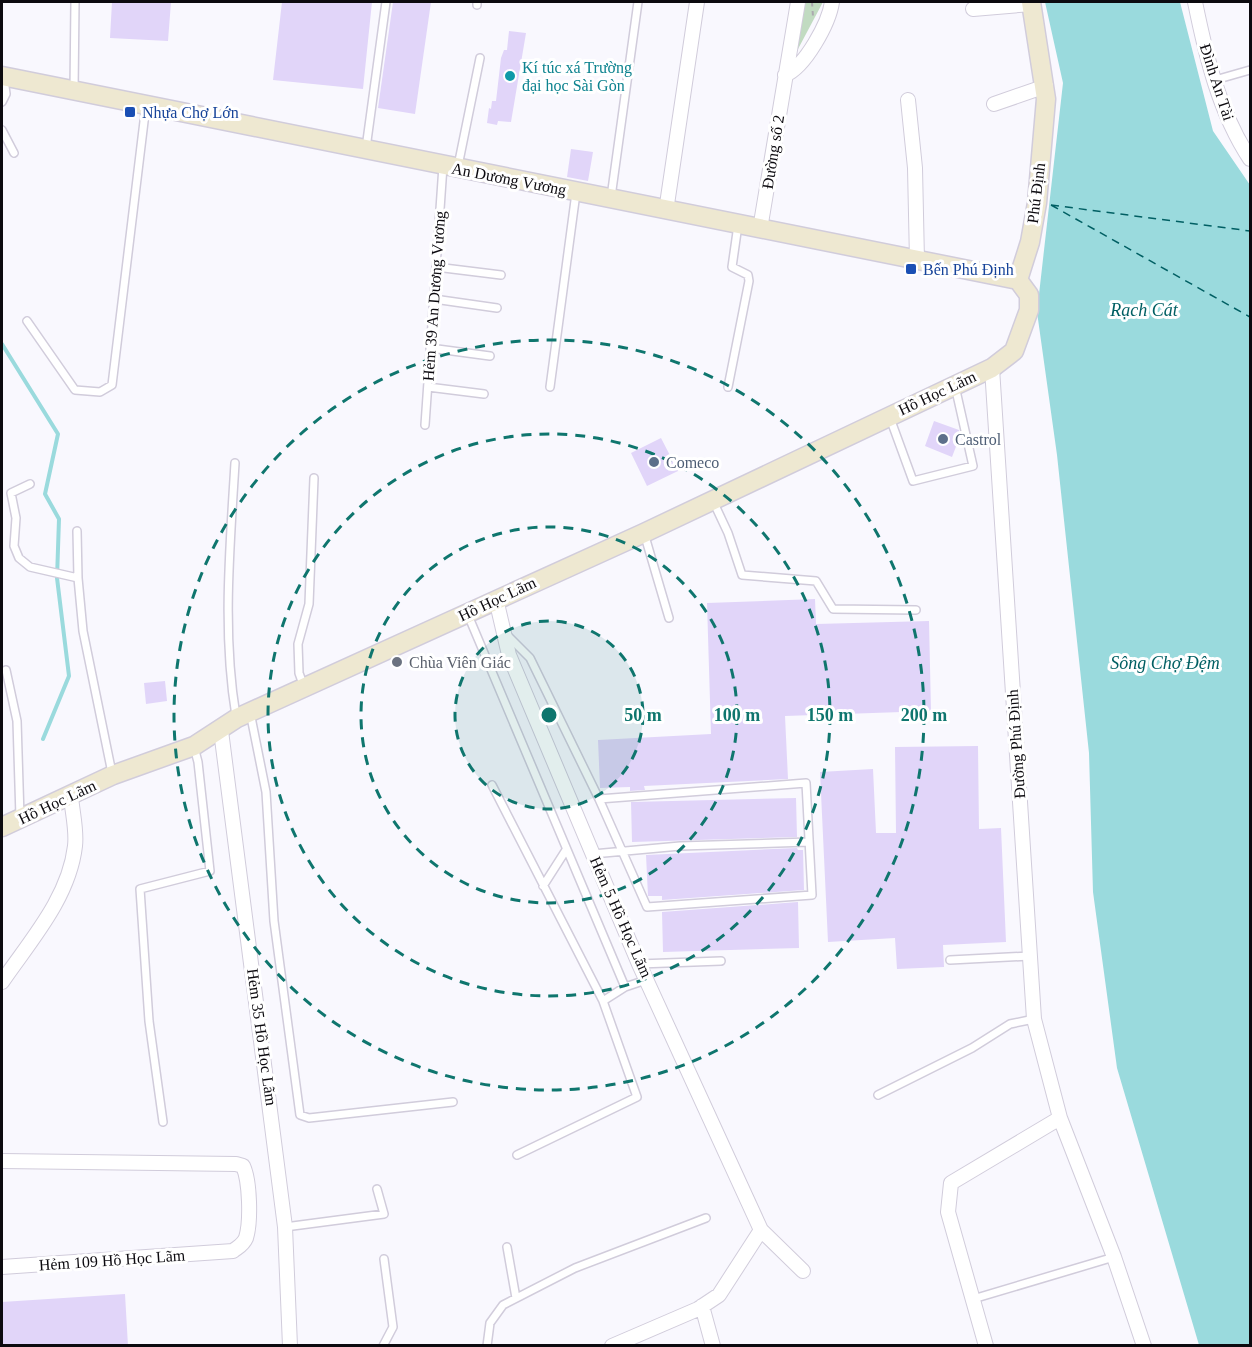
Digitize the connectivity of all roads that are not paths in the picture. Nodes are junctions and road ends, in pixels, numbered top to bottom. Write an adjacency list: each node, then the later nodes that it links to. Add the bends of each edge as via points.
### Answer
1 (75, 2): 16 (lane)
2 (386, 2): 22 (lane)
3 (638, 2): 27 (lane)
4 (697, 2): 28 (street)
5 (798, 2): 12 (street, Đường số 2)
6 (832, 2): 12 (street, via 830,16 813,44 793,72)
7 (1195, 2): 14 (street, Đình An Tài)
8 (1031, 3): 9 (street); 15 (main road, Phú Định)
9 (973, 9)
10 (480, 58): 25 (lane, Hẻm 39 An Dương Vương)
11 (1251, 70): 14 (lane)
12 (785, 75): 30 (street, Đường số 2)
13 (2, 76): 16 (main road, An Dương Vương); 18 (lane, via 6,94)
14 (1215, 80): 24 (street, Đình An Tài, via 1236,138)
15 (1046, 86): 19 (street); 34 (main road, Phú Định, via 1044,204)
16 (74, 90): 20 (main road, An Dương Vương)
17 (908, 100): 31 (street, via 915,168)
18 (2, 102)
19 (994, 104)
20 (146, 105): 22 (main road, An Dương Vương); 37 (lane, via 112,385 100,392 75,390)
21 (2, 130): 23 (lane)
22 (366, 150): 25 (main road, An Dương Vương)
23 (14, 153)
24 (1251, 159)
25 (450, 167): 26 (main road, An Dương Vương); 32 (lane, Hẻm 39 An Dương Vương)
26 (576, 193): 27 (main road, An Dương Vương); 43 (lane)
27 (610, 200): 28 (main road, An Dương Vương)
28 (666, 211): 29 (main road, An Dương Vương)
29 (738, 225): 30 (main road, An Dương Vương); 44 (lane, via 732,267 748,275 749,281)
30 (760, 229): 31 (main road, An Dương Vương)
31 (917, 260): 34 (main road, An Dương Vương)
32 (436, 267): 33 (lane); 35 (lane, Hẻm 39 An Dương Vương)
33 (501, 275)
34 (1018, 280): 40 (main road, via 1029,295 1029,310 1014,351)
35 (434, 299): 36 (lane); 38 (lane, Hẻm 39 An Dương Vương)
36 (497, 308)
37 (27, 321)
38 (430, 348): 39 (lane); 42 (lane, Hẻm 39 An Dương Vương)
39 (490, 356)
40 (993, 368): 41 (main road, Hồ Học Lãm); 76 (street, Đường Phú Định)
41 (954, 384): 46 (main road, Hồ Học Lãm); 46 (lane, via 973,466 913,481)
42 (428, 387): 45 (lane); 47 (lane, Hẻm 39 An Dương Vương)
43 (550, 387)
44 (728, 387)
45 (484, 394)
46 (890, 416): 51 (main road, Hồ Học Lãm)
47 (425, 425)
48 (235, 463): 62 (lane, via 227,597 230,674)
49 (314, 478): 61 (lane, via 309,603 298,644 299,673)
50 (30, 484): 54 (lane, via 11,493 16,518 14,546 19,558 30,567)
51 (712, 499): 53 (main road, Hồ Học Lãm); 56 (lane, via 742,574 816,581 833,609)
52 (77, 531): 54 (lane)
53 (644, 533): 55 (main road, Hồ Học Lãm); 58 (lane)
54 (78, 578): 65 (lane, via 83,631)
55 (496, 599): 57 (main road, Hồ Học Lãm); 59 (street, Hẻm 5 Hồ Học Lãm)
56 (916, 610)
57 (467, 612): 61 (main road, Hồ Học Lãm); 72 (lane)
58 (669, 618)
59 (504, 631): 68 (lane, via 530,658); 74 (street, Hẻm 5 Hồ Học Lãm, via 509,655)
60 (6, 670): 69 (lane, via 17,721)
61 (304, 687): 62 (main road, Hồ Học Lãm)
62 (244, 715): 63 (main road, Hồ Học Lãm); 86 (lane, via 266,792 274,921 300,1115 309,1118)
63 (220, 731): 64 (main road, Hồ Học Lãm); 93 (street, Hẻm 35 Hồ Học Lãm)
64 (194, 746): 65 (main road, Hồ Học Lãm); 88 (lane, via 210,871 140,889 148,1021)
65 (113, 775): 67 (main road, Hồ Học Lãm)
66 (492, 786): 75 (lane)
67 (71, 796): 69 (main road, Hồ Học Lãm); 81 (street, via 76,845 66,882)
68 (598, 799): 71 (lane, via 806,783); 73 (lane)
69 (20, 819): 70 (main road, Hồ Học Lãm)
70 (2, 827)
71 (809, 842): 73 (lane); 73 (lane, via 812,895 647,907)
72 (566, 850): 75 (lane); 82 (lane)
73 (624, 852): 74 (lane)
74 (593, 854): 79 (street, Hẻm 5 Hồ Học Lãm)
75 (543, 886): 83 (lane)
76 (1030, 956): 77 (lane); 84 (street, Đường Phú Định)
77 (950, 960)
78 (721, 961): 79 (lane)
79 (639, 964): 80 (street, Hẻm 5 Hồ Học Lãm)
80 (648, 979): 82 (lane); 94 (street, Hẻm 5 Hồ Học Lãm)
81 (2, 982)
82 (625, 987): 83 (lane)
83 (603, 1001): 89 (lane, via 637,1097)
84 (1034, 1018): 85 (lane, via 1010,1024 972,1048); 87 (street, Đường Phú Định)
85 (878, 1095)
86 (453, 1102)
87 (1060, 1118): 96 (street, Đường Phú Định); 101 (street, via 951,1183 948,1212)
88 (163, 1122)
89 (517, 1155)
90 (2, 1161): 98 (street, Hẻm 109 Hồ Học Lãm, via 236,1164 243,1167 248,1183 247,1231 241,1245 223,1253)
91 (377, 1189): 93 (lane, via 384,1214)
92 (706, 1218): 100 (lane, via 575,1268)
93 (285, 1227): 103 (street, Hẻm 35 Hồ Học Lãm)
94 (761, 1230): 99 (street); 102 (street, via 719,1296)
95 (507, 1247): 100 (lane)
96 (1114, 1257): 101 (lane); 109 (street, Đường Phú Định)
97 (384, 1259): 104 (lane, via 393,1327)
98 (2, 1267)
99 (803, 1271)
100 (516, 1298): 105 (lane, via 502,1305 493,1316)
101 (973, 1299): 108 (street)
102 (702, 1306): 106 (street); 107 (street)
103 (290, 1346)
104 (383, 1346)
105 (487, 1346)
106 (612, 1346)
107 (713, 1346)
108 (986, 1346)
109 (1144, 1346)

